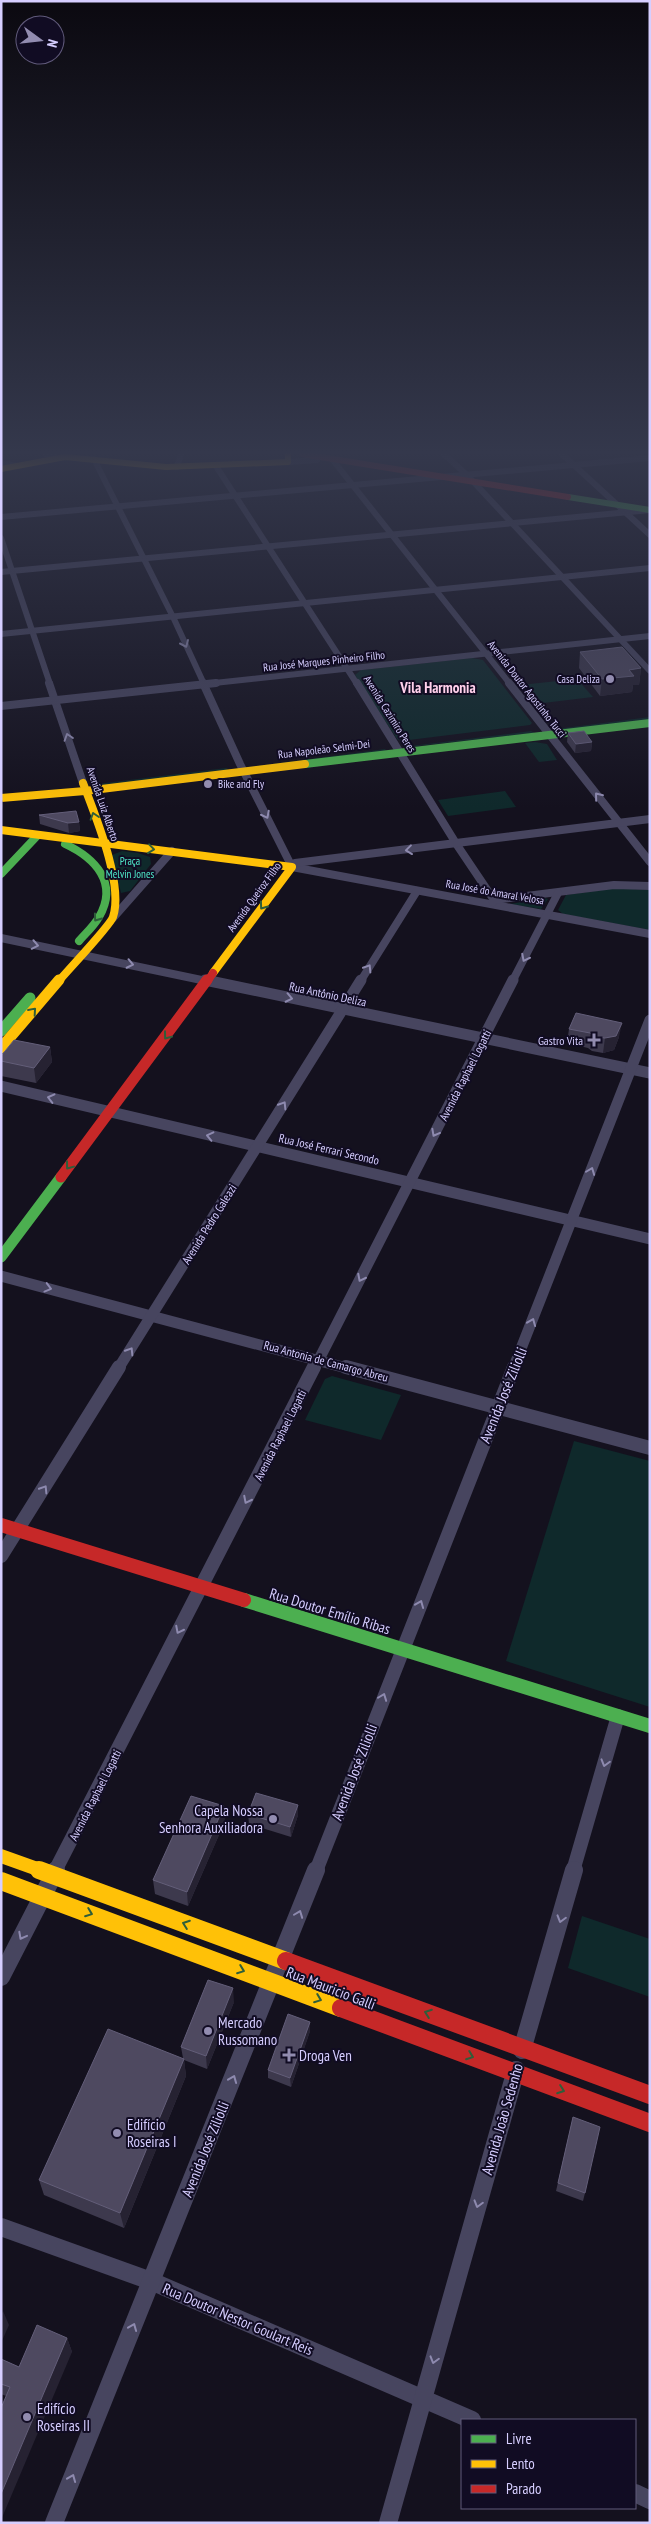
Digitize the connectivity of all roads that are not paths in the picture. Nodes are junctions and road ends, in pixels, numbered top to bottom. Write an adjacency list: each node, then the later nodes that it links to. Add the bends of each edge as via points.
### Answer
1 (11, 571): 11 (street, Avenida Luiz Alberto)
2 (149, 572): 10 (street, Avenida Queiroz Filho)
3 (284, 572): 9 (street, Avenida Cazimiro Peres)
4 (420, 572): 8 (street, Avenida Doutor Agostinho Tucci)
5 (558, 572): 7 (street)
6 (617, 572): 7 (street)
7 (564, 578): 8 (street); 14 (street)
8 (434, 590): 9 (street); 15 (street, Avenida Doutor Agostinho Tucci)
9 (304, 604): 10 (street); 16 (street, Avenida Cazimiro Peres)
10 (174, 618): 11 (street); 18 (street, Avenida Queiroz Filho, one-way to 18)
11 (33, 632): 12 (street); 19 (street, Avenida Luiz Alberto)
12 (1, 634)
13 (650, 636): 14 (street, Rua José Marques Pinheiro Filho)
14 (620, 639): 15 (street, Rua José Marques Pinheiro Filho); 17 (street)
15 (484, 654): 16 (street, Rua José Marques Pinheiro Filho); 23 (street, Avenida Doutor Agostinho Tucci)
16 (346, 669): 18 (street, Rua José Marques Pinheiro Filho); 24 (street, Avenida Cazimiro Peres)
17 (650, 671)
18 (204, 685): 19 (street, Rua José Marques Pinheiro Filho); 25 (street, Avenida Queiroz Filho)
19 (56, 701): 20 (street, Rua José Marques Pinheiro Filho); 26 (street, Avenida Luiz Alberto, one-way to 19)
20 (1, 706)
21 (650, 715): 23 (main road, Rua Napoleão Selmi-Dei)
22 (650, 723): 23 (main road, Rua Napoleão Selmi-Dei)
23 (546, 731): 24 (main road, Rua Napoleão Selmi-Dei); 30 (street, Avenida Doutor Agostinho Tucci, one-way to 23)
24 (399, 749): 25 (main road, Rua Napoleão Selmi-Dei); 34 (street, Avenida Cazimiro Peres)
25 (242, 768): 26 (main road, Rua Napoleão Selmi-Dei); 38 (street, Avenida Queiroz Filho, one-way to 38)
26 (84, 787): 27 (main road, Rua Napoleão Selmi-Dei); 28 (main road, Rua Napoleão Selmi-Dei); 33 (main road, Avenida Luiz Alberto, one-way to 26)
27 (1, 790)
28 (1, 798)
29 (650, 819): 30 (street)
30 (619, 824): 34 (street); 37 (street, Avenida Doutor Agostinho Tucci)
31 (1, 830): 32 (main road, Rua José do Amaral Velosa)
32 (42, 837): 33 (main road, Rua José do Amaral Velosa); 39 (main road); 49 (main road, Rua José do Amaral Velosa, one-way to 49, via 79,849 102,868 108,883 102,912)
33 (103, 843): 35 (main road, Rua José do Amaral Velosa, one-way to 35); 46 (main road, Avenida Luiz Alberto, via 116,892)
34 (457, 845): 36 (street, one-way to 36); 44 (street, Avenida Cazimiro Peres)
35 (172, 851): 38 (main road, Rua José do Amaral Velosa); 46 (street)
36 (316, 862): 38 (street); 40 (street, Rua José do Amaral Velosa)
37 (650, 862)
38 (292, 865): 40 (street, Rua José do Amaral Velosa); 51 (main road, Avenida Queiroz Filho, one-way to 51)
39 (1, 874)
40 (335, 876): 42 (street, Rua José do Amaral Velosa)
41 (650, 886): 43 (street, via 614,885)
42 (417, 891): 44 (street, Rua José do Amaral Velosa); 52 (street, Avenida Pedro Galeazi, one-way to 42)
43 (558, 893): 44 (street); 45 (street, Avenida Raphael Logatti)
44 (493, 902): 45 (street, Rua José do Amaral Velosa)
45 (548, 914): 47 (street, Rua José do Amaral Velosa); 55 (street, Avenida Raphael Logatti, one-way to 55)
46 (113, 918): 50 (main road)
47 (650, 934)
48 (1, 938): 49 (street, Rua Antônio Deliza, one-way to 49)
49 (70, 952): 50 (street, Rua Antônio Deliza); 54 (main road)
50 (82, 954): 51 (street, Rua Antônio Deliza, one-way to 51); 56 (main road, one-way to 50)
51 (208, 981): 52 (street, Rua Antônio Deliza, one-way to 52); 60 (main road, Avenida Queiroz Filho, one-way to 60)
52 (342, 1010): 55 (street, Rua Antônio Deliza); 61 (street, Avenida Pedro Galeazi, one-way to 52)
53 (650, 1020): 57 (street, Avenida José Ziliolli)
54 (1, 1031)
55 (484, 1039): 57 (street, Rua Antônio Deliza); 62 (street, Avenida Raphael Logatti, one-way to 62)
56 (1, 1048)
57 (630, 1069): 58 (street, Rua Antônio Deliza); 63 (street, Avenida José Ziliolli, one-way to 57)
58 (650, 1073)
59 (1, 1086): 60 (street, Rua José Ferrari Secondo, one-way to 59)
60 (109, 1112): 61 (street, Rua José Ferrari Secondo, one-way to 60); 65 (main road, Avenida Queiroz Filho, one-way to 65)
61 (257, 1146): 62 (street, Rua José Ferrari Secondo); 67 (street, Avenida Pedro Galeazi)
62 (409, 1182): 63 (street, Rua José Ferrari Secondo); 68 (street, Avenida Raphael Logatti, one-way to 68)
63 (572, 1221): 64 (street, Rua José Ferrari Secondo); 69 (street, Avenida José Ziliolli, one-way to 63)
64 (650, 1239)
65 (1, 1257)
66 (1, 1276): 67 (street, Rua Antonia de Camargo Abreu, one-way to 67)
67 (152, 1316): 68 (street, Rua Antonia de Camargo Abreu); 72 (street, Avenida Pedro Galeazi, one-way to 67)
68 (320, 1360): 69 (street, Rua Antonia de Camargo Abreu); 74 (street, Avenida Raphael Logatti, one-way to 74)
69 (497, 1408): 70 (street, Rua Antonia de Camargo Abreu); 75 (street, Avenida José Ziliolli, one-way to 69)
70 (650, 1448)
71 (1, 1525): 72 (main road, Rua Doutor Emílio Ribas)
72 (18, 1530): 73 (street, Avenida Pedro Galeazi); 74 (main road, Rua Doutor Emílio Ribas)
73 (1, 1556)
74 (202, 1587): 75 (main road, Rua Doutor Emílio Ribas); 79 (street, Avenida Raphael Logatti, one-way to 79)
75 (402, 1649): 76 (main road, Rua Doutor Emílio Ribas); 82 (street, Avenida José Ziliolli, one-way to 75)
76 (618, 1716): 77 (main road, Rua Doutor Emílio Ribas); 85 (street, Avenida João Sedenho, one-way to 85)
77 (650, 1726)
78 (1, 1856): 79 (main road, Rua Mauricio Galli)
79 (54, 1875): 81 (street, Avenida Raphael Logatti); 82 (main road, Rua Mauricio Galli, one-way to 79)
80 (1, 1881): 81 (main road, Rua Mauricio Galli)
81 (44, 1896): 83 (street, Avenida Raphael Logatti, one-way to 83); 84 (main road, Rua Mauricio Galli, one-way to 84)
82 (281, 1960): 84 (street, Avenida José Ziliolli); 85 (main road, Rua Mauricio Galli, one-way to 82)
83 (1, 1977)
84 (272, 1982): 86 (main road, Rua Mauricio Galli, one-way to 86); 90 (street, Avenida José Ziliolli, one-way to 84)
85 (523, 2048): 86 (street, Avenida João Sedenho); 87 (main road, Rua Mauricio Galli)
86 (515, 2073): 88 (main road, Rua Mauricio Galli, one-way to 88); 91 (street, Avenida João Sedenho, one-way to 91)
87 (650, 2094)
88 (650, 2123)
89 (1, 2227): 90 (street, Rua Doutor Nestor Goulart Reis)
90 (151, 2281): 91 (street, Rua Doutor Nestor Goulart Reis); 95 (street, Avenida José Ziliolli, one-way to 90)
91 (423, 2398): 92 (street, Rua Doutor Nestor Goulart Reis); 96 (street, Avenida João Sedenho)
92 (470, 2419)
93 (636, 2493): 94 (street)
94 (650, 2500)
95 (54, 2523)
96 (388, 2523)

